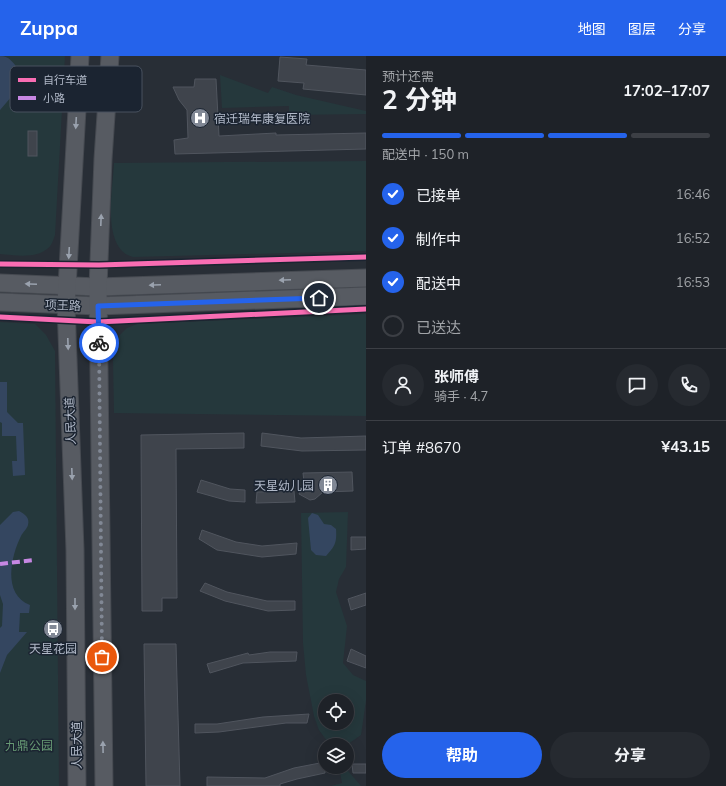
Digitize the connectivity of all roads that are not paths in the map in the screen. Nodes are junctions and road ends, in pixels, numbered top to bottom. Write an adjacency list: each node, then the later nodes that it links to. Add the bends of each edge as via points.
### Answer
1 (80, 56): 3 (main road, 人民大道, one-way to 3)
2 (110, 56): 4 (main road, one-way to 2)
3 (79, 66)
4 (109, 66)
5 (77, 112): 9 (main road, 人民大道, one-way to 9)
6 (106, 112): 10 (main road, one-way to 6)
7 (366, 278): 10 (main road, 项王路, one-way to 10)
8 (0, 283): 9 (main road, 项王路, one-way to 8)
9 (67, 286): 10 (main road, 项王路); 13 (main road, 人民大道)
10 (98, 287): 14 (main road)
11 (366, 296): 14 (main road, 项王路)
12 (0, 302): 13 (main road, 项王路)
13 (66, 305): 14 (main road, 项王路); 15 (main road, 人民大道, one-way to 15, via 75,550)
14 (98, 306): 16 (main road, one-way to 14)
15 (77, 786)
16 (104, 786)

